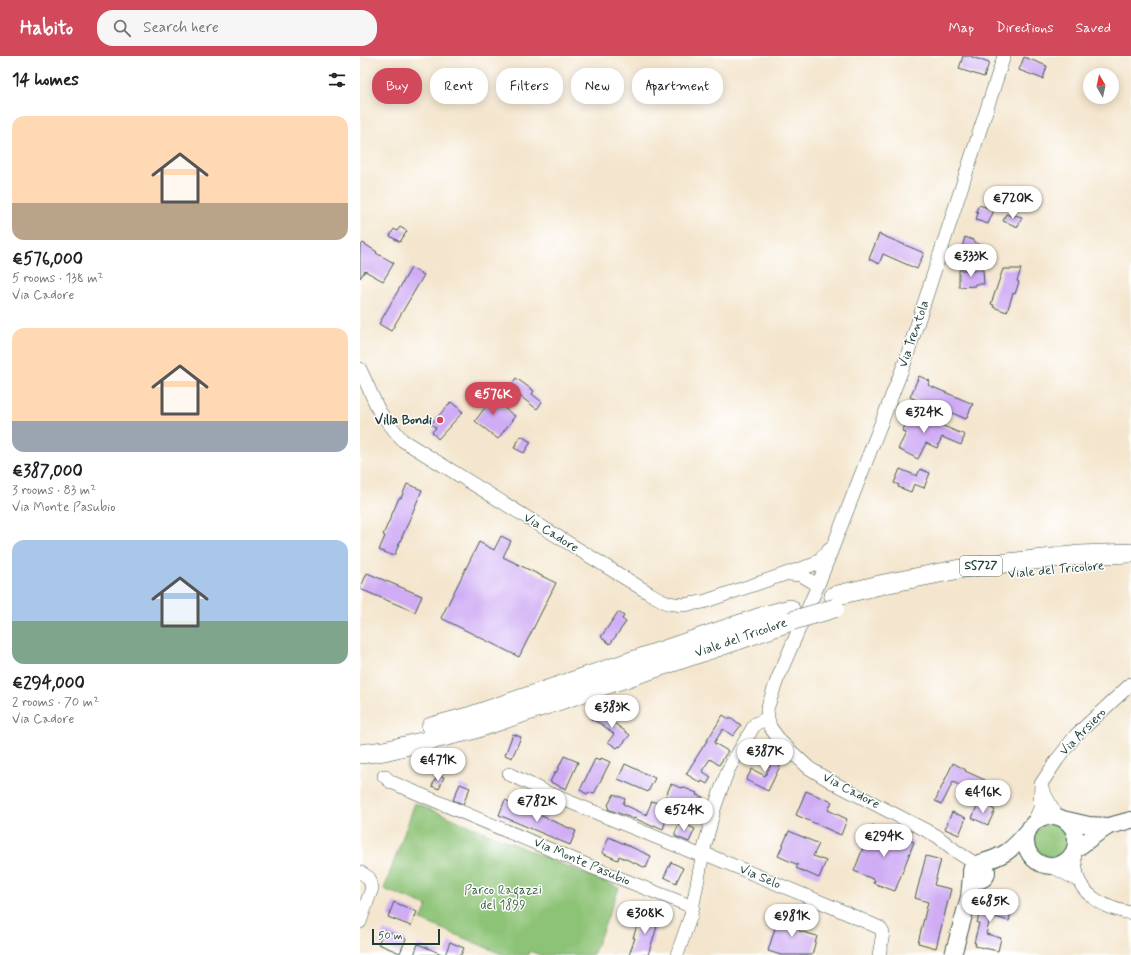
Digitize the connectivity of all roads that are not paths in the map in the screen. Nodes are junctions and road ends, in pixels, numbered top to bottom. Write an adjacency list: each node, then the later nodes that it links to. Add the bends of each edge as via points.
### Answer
1 (1004, 56): 3 (street, Via Trentola, via 905,362)
2 (360, 369): 6 (street, Via Cadore, via 379,411 402,440 649,594 668,603 683,605 703,602)
3 (833, 547): 6 (street, Via Cadore, via 815,564); 7 (street, Via Trentola)
4 (1131, 553): 8 (highway, Viale del Tricolore / SS727, via 1080,555 970,567 884,584)
5 (1131, 564): 8 (highway, Viale del Tricolore / SS727, via 971,578 887,595)
6 (786, 574): 7 (street, Via Cadore, via 801,575)
7 (818, 585): 11 (street, via 777,680 768,704)
8 (834, 602): 9 (highway, Viale del Tricolore / SS727)
9 (791, 615): 12 (highway, Viale del Tricolore / SS727, via 764,616 468,718 382,739); 13 (highway, Viale del Tricolore / SS727, via 744,638 472,730 384,751)
10 (1131, 684): 16 (street, Via Arsiero, via 1076,735)
11 (768, 718): 22 (street, via 755,724 728,770); 25 (street, Via Cadore, via 770,727 781,742 809,768 937,836)
12 (360, 741)
13 (360, 754)
14 (509, 774): 22 (street, Via Selo, via 548,793)
15 (384, 776): 28 (street, Via Monte Pasubio, via 391,782)
16 (1041, 784): 17 (street); 20 (street, via 1040,808)
17 (1060, 818): 19 (main road, via 1089,825); 20 (main road, via 1045,817); 21 (main road, via 1068,822 1075,832 1077,838)
18 (1131, 820): 19 (main road)
19 (1109, 826): 21 (main road)
20 (1031, 827): 23 (main road, via 1026,845); 25 (main road, via 1017,845)
21 (1074, 852): 24 (main road, via 1066,862); 27 (street)
22 (702, 854): 28 (street); 32 (street, Via Selo, via 880,928 883,933)
23 (1032, 857): 24 (main road, via 1037,862); 25 (main road, via 1006,858 996,865)
24 (1050, 866): 27 (street)
25 (977, 871): 33 (main road)
26 (360, 872): 30 (street, via 369,878 372,888)
27 (1079, 881): 29 (street, via 1096,900)
28 (693, 907): 31 (street)
29 (1131, 913)
30 (360, 922)
31 (677, 955)
32 (879, 955)
33 (953, 955)

